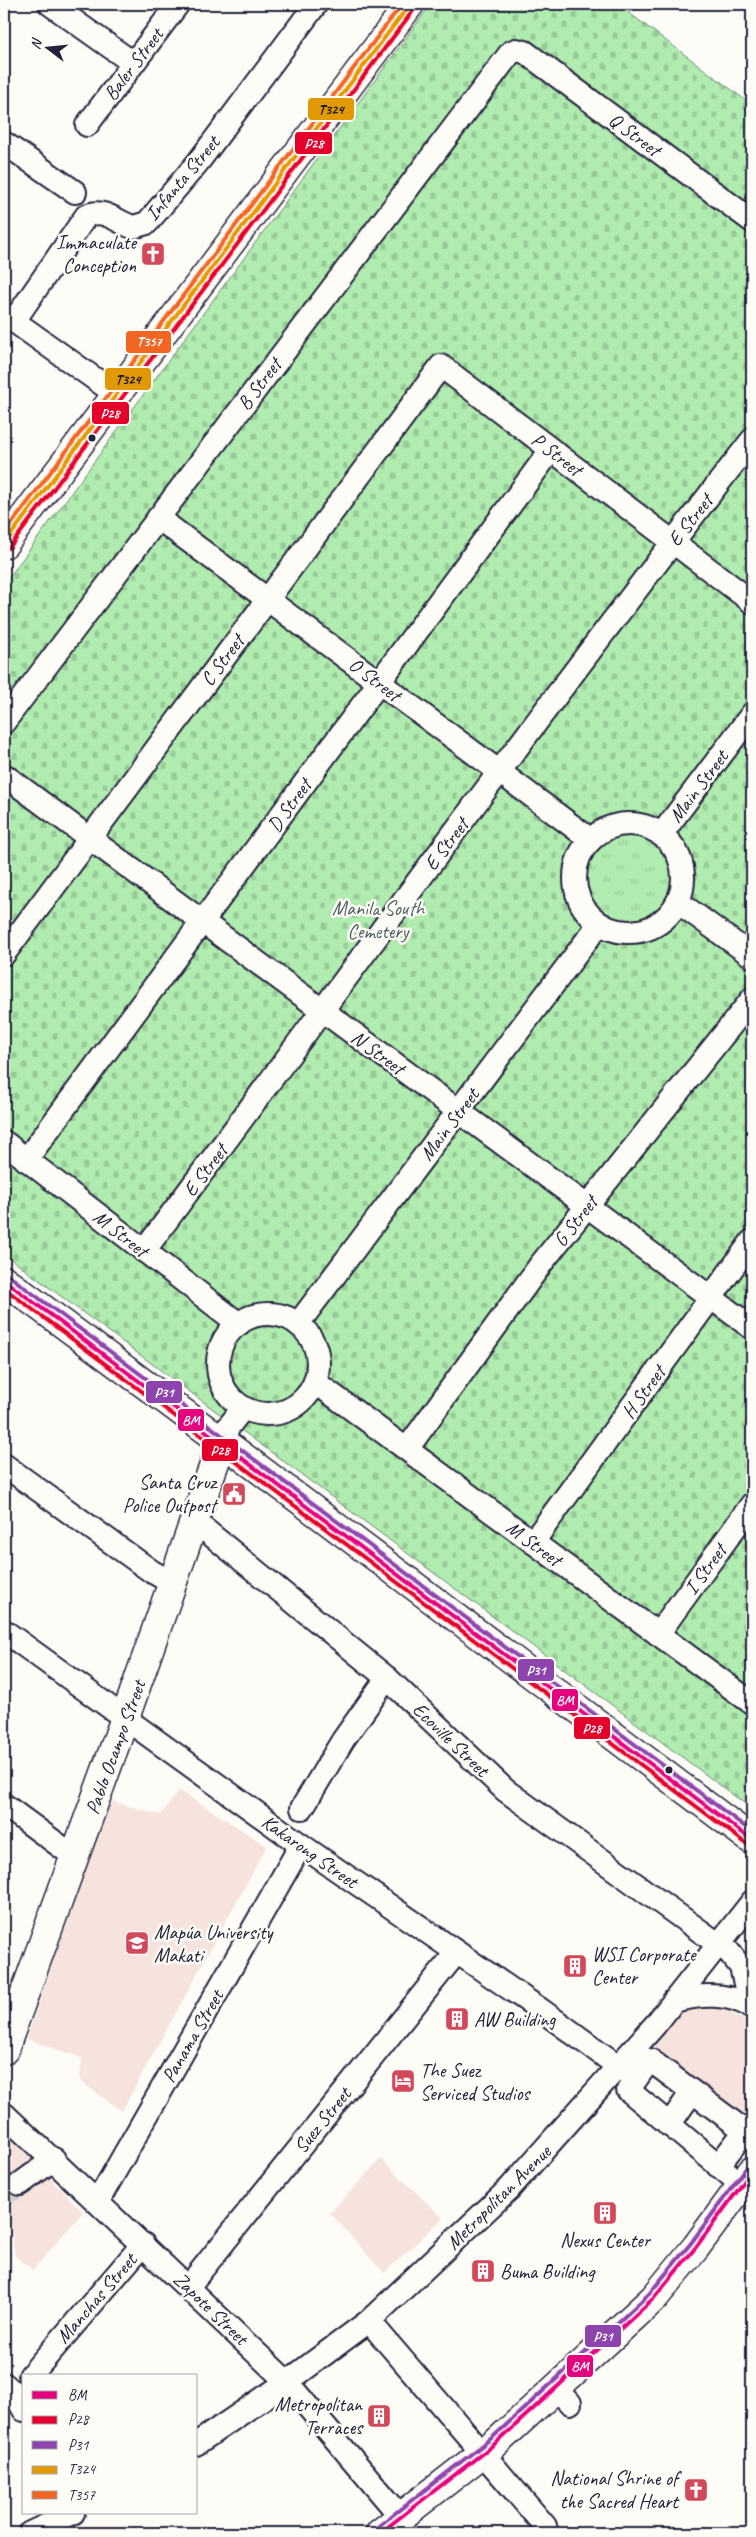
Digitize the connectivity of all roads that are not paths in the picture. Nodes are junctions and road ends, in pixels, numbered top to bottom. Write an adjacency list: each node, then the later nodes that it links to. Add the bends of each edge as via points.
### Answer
1 (50, 4): 6 (street)
2 (178, 4): 6 (street, Baler Street)
3 (316, 4): 11 (street, Infanta Street, via 199,161 147,223 132,227 106,214 86,216)
4 (410, 4): 13 (main road)
5 (516, 50): 10 (street, Q Street, via 525,52); 16 (street, B Street, via 509,54)
6 (133, 64): 7 (street, Baler Street)
7 (87, 125)
8 (4, 143): 9 (street)
9 (75, 192)
10 (752, 221)
11 (9, 318): 13 (street)
12 (441, 366): 15 (street, P Street); 19 (street, C Street)
13 (116, 394): 18 (main road)
14 (752, 440): 17 (street, E Street)
15 (551, 450): 17 (street, P Street); 21 (street, D Street)
16 (158, 518): 19 (street, O Street); 23 (street, B Street)
17 (673, 542): 20 (street, P Street); 24 (street, E Street)
18 (4, 544)
19 (268, 599): 21 (street, O Street); 27 (street, C Street)
20 (752, 602)
21 (379, 682): 24 (street, O Street); 30 (street, D Street)
22 (752, 714): 26 (street, Main Street)
23 (4, 722)
24 (500, 772): 28 (street, O Street); 35 (street, E Street)
25 (4, 775): 27 (street, N Street)
26 (661, 835): 28 (street, Main Street, via 644,826 625,824 607,829); 29 (street, Main Street, via 679,858 682,888)
27 (89, 838): 30 (street, N Street); 32 (street, C Street)
28 (591, 840): 31 (street, Main Street, via 578,860 575,884 582,906)
29 (678, 902): 31 (street, Main Street, via 669,915 643,931 613,930); 33 (street)
30 (202, 922): 35 (street, N Street); 38 (street, D Street)
31 (599, 924): 36 (street, Main Street)
32 (4, 954)
33 (752, 956)
34 (752, 999): 39 (street, G Street)
35 (323, 1011): 36 (street, N Street); 41 (street, E Street)
36 (458, 1111): 39 (street, N Street); 45 (street, Main Street)
37 (4, 1142): 38 (street, M Street)
38 (26, 1160): 41 (street, M Street)
39 (587, 1206): 43 (street, N Street); 50 (street, G Street)
40 (752, 1242): 43 (street, H Street)
41 (144, 1251): 44 (street, M Street)
42 (4, 1280): 49 (main road)
43 (711, 1298): 46 (street, N Street); 54 (street, H Street)
44 (238, 1324): 45 (street, via 252,1316 268,1314 284,1316); 48 (street, via 220,1351 218,1367 230,1397)
45 (298, 1324): 47 (street, via 310,1336 316,1350)
46 (752, 1328)
47 (315, 1382): 48 (street, via 298,1405 285,1412 256,1414); 50 (street, M Street)
48 (243, 1408): 49 (street)
49 (222, 1442): 53 (main road, Pablo Ocampo Street); 63 (main road)
50 (407, 1449): 54 (street, M Street)
51 (4, 1464): 55 (street)
52 (752, 1504): 57 (street, I Street)
53 (193, 1520): 55 (main road, Pablo Ocampo Street); 58 (street, Ecoville Street)
54 (534, 1542): 57 (street, M Street)
55 (172, 1583): 60 (main road, Pablo Ocampo Street)
56 (4, 1631): 60 (street, Kakarong Street)
57 (658, 1634): 59 (street, M Street)
58 (387, 1678): 62 (street, via 343,1740); 67 (street, Ecoville Street, via 505,1790)
59 (752, 1704)
60 (125, 1718): 64 (street, Kakarong Street); 65 (main road, Pablo Ocampo Street)
61 (4, 1805): 65 (street)
62 (302, 1808)
63 (752, 1840)
64 (301, 1844): 68 (street, Kakarong Street); 81 (street, Panama Street)
65 (75, 1857): 71 (main road, Pablo Ocampo Street)
66 (752, 1902): 67 (street, Metropolitan Avenue)
67 (719, 1944): 69 (street, Metropolitan Avenue); 70 (street, Ecoville Street, via 741,1967)
68 (456, 1953): 72 (street, Kakarong Street); 83 (street, Suez Street)
69 (674, 2001): 70 (street, via 698,1995 721,1996); 72 (street, Metropolitan Avenue)
70 (751, 2006)
71 (4, 2050)
72 (627, 2073): 73 (street, via 650,2060); 75 (street, via 628,2090); 84 (street, Metropolitan Avenue)
73 (692, 2092): 75 (street); 76 (street)
74 (4, 2114): 77 (street, Zapote Street)
75 (670, 2125): 78 (street)
76 (749, 2134): 78 (street)
77 (54, 2159): 80 (street); 81 (street, Zapote Street)
78 (718, 2166): 79 (street)
79 (749, 2178): 88 (main road, via 654,2298 563,2396)
80 (20, 2184)
81 (98, 2201): 82 (street, Zapote Street)
82 (143, 2244): 83 (street, Zapote Street); 85 (street, Manchas Street)
83 (188, 2287): 86 (street, Zapote Street)
84 (369, 2321): 86 (street, Metropolitan Avenue); 88 (street)
85 (32, 2374)
86 (287, 2382): 87 (street, Metropolitan Avenue); 90 (street, Zapote Street)
87 (198, 2443)
88 (483, 2453): 90 (main road); 92 (street, via 545,2526)
89 (71, 2514): 91 (street)
90 (391, 2526)
91 (30, 2533)
92 (547, 2533)

